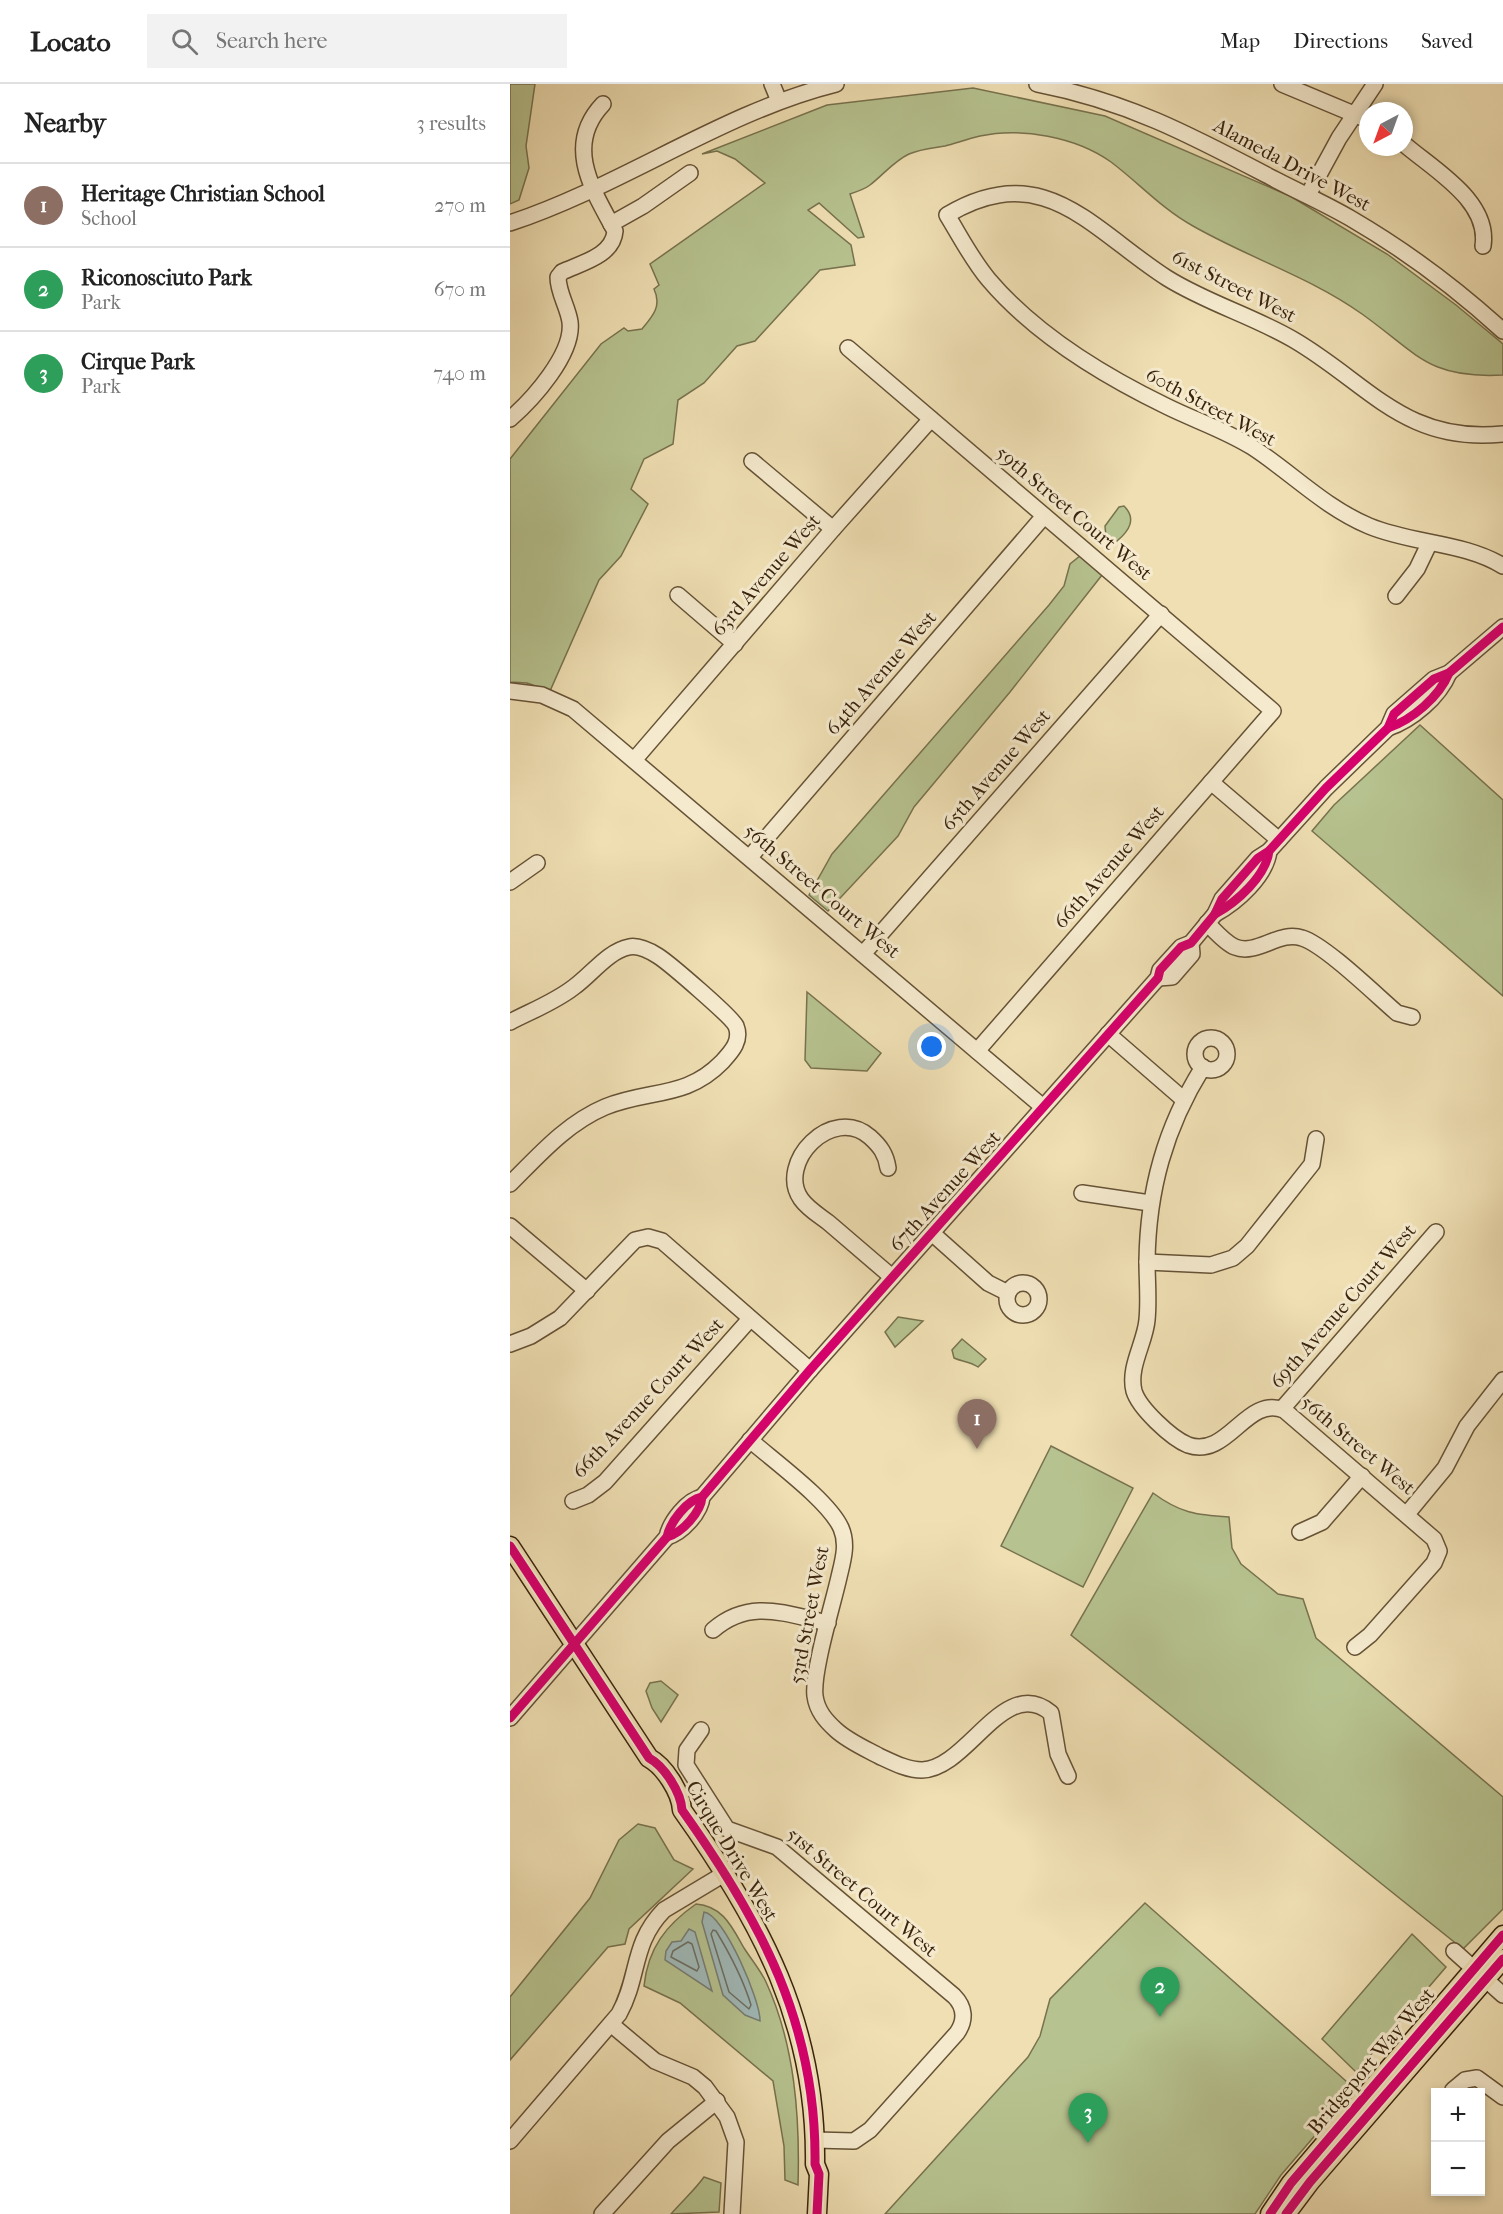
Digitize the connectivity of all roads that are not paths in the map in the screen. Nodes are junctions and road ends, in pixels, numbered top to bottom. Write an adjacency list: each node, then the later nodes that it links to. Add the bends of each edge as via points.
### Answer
1 (772, 84): 6 (street)
2 (836, 84): 6 (street)
3 (1037, 84): 14 (street, Alameda Drive West, via 1125,106)
4 (1282, 84): 9 (street)
5 (1375, 84): 7 (street)
6 (779, 101): 13 (street)
7 (1368, 102)
8 (603, 104): 13 (street, via 588,123 582,152)
9 (1359, 117)
10 (1359, 121): 14 (street)
11 (1413, 152): 18 (street, via 1470,202 1482,221)
12 (690, 173): 17 (street)
13 (593, 190): 16 (street); 17 (street)
14 (1308, 195): 19 (street, Alameda Drive West, via 1418,262)
15 (947, 215): 23 (street, 61st Street West, via 995,195 1024,194 1056,201 1082,214 1173,281 1322,357 1399,414 1454,433); 27 (street, 60th Street West, via 990,281 1075,353 1132,389 1251,447 1317,498 1345,514 1391,535)
16 (510, 223)
17 (611, 224): 21 (street, via 614,237 608,249 558,277 570,325 569,342 530,400)
18 (1483, 246)
19 (1503, 332)
20 (848, 348): 22 (street, 59th Street Court West)
21 (510, 419)
22 (931, 419): 25 (street, 59th Street Court West); 26 (street, 63rd Avenue West)
23 (1503, 434)
24 (752, 461): 26 (street)
25 (1044, 516): 31 (street, 59th Street Court West); 39 (street, 64th Avenue West)
26 (833, 529): 33 (street, 63rd Avenue West)
27 (1429, 544): 28 (street, 60th Street West, via 1464,550); 30 (street, via 1417,569)
28 (1503, 566)
29 (678, 595): 33 (street)
30 (1396, 596)
31 (1161, 614): 35 (street, 59th Street Court West); 43 (street, 65th Avenue West)
32 (1503, 627): 38 (street, 67th Avenue West, via 1394,714 1388,728)
33 (735, 644): 36 (street, 63rd Avenue West)
34 (510, 691): 36 (street, 56th Street Court West, via 542,695 573,709)
35 (1273, 711): 37 (street, 66th Avenue West)
36 (635, 759): 39 (street, 56th Street Court West)
37 (1211, 782): 38 (street); 47 (street, 66th Avenue West)
38 (1274, 846): 42 (street, 67th Avenue West, via 1268,864 1232,905)
39 (750, 857): 43 (street, 56th Street Court West)
40 (537, 863): 41 (street)
41 (510, 882)
42 (1211, 919): 44 (street, via 1236,948 1252,948 1286,936 1303,938 1397,1013); 46 (street, 67th Avenue West, via 1191,944 1181,947 1160,970 1158,978)
43 (863, 954): 47 (street, 56th Street Court West)
44 (1412, 1017)
45 (510, 1022): 53 (street, via 573,988 629,947 660,957 732,1020 738,1036 734,1048 698,1082 668,1094 633,1099 594,1112 560,1135)
46 (1108, 1034): 49 (street); 50 (street, 67th Avenue West)
47 (977, 1051): 50 (street, 56th Street Court West)
48 (1203, 1067): 49 (street)
49 (1183, 1099): 55 (street, via 1162,1152)
50 (1043, 1107): 58 (street, 67th Avenue West)
51 (1316, 1139): 59 (street, via 1312,1164 1233,1258 1211,1265)
52 (888, 1168): 60 (street, via 882,1150 871,1137 857,1128 840,1126 824,1132 800,1158 794,1183 805,1203)
53 (510, 1184)
54 (1082, 1193): 55 (street)
55 (1150, 1203): 59 (street)
56 (510, 1226): 61 (street)
57 (1436, 1232): 67 (street, 69th Avenue Court West)
58 (933, 1234): 60 (street, 67th Avenue West); 62 (street, via 988,1283)
59 (1147, 1262): 67 (street, via 1147,1322 1133,1374 1134,1391 1145,1410 1178,1439 1202,1447 1216,1443 1262,1409)
60 (892, 1277): 65 (street, 67th Avenue West)
61 (587, 1291): 63 (street, via 630,1244 648,1237 662,1241); 64 (street, via 551,1325)
62 (1008, 1293)
63 (750, 1319): 65 (street); 70 (street, 66th Avenue Court West, via 604,1482 588,1496)
64 (510, 1344)
65 (810, 1370): 68 (street, 67th Avenue West)
66 (1503, 1380): 71 (street, 56th Street West, via 1467,1426 1445,1468)
67 (1282, 1409): 69 (street, 56th Street West)
68 (750, 1440): 74 (street, 53rd Street West, via 820,1501 840,1525 845,1549); 76 (street, 67th Avenue West, via 702,1497 694,1498 669,1528 667,1537)
69 (1362, 1476): 71 (street, 56th Street West); 72 (street, via 1322,1522)
70 (573, 1501)
71 (1407, 1514): 77 (street, 56th Street West, via 1433,1538 1438,1556)
72 (1300, 1532)
73 (510, 1546): 76 (main road, Cirque Drive West)
74 (828, 1623): 75 (street, via 748,1610); 80 (street, 53rd Street West, via 815,1696 822,1715 843,1736 906,1768 928,1769 960,1753 1005,1711 1035,1705 1051,1713)
75 (713, 1630)
76 (575, 1644): 78 (street, 67th Avenue West); 81 (main road, Cirque Drive West, via 649,1758 648,1769 673,1806 682,1810)
77 (1355, 1647)
78 (510, 1718)
79 (700, 1730): 91 (street, 51st Street Court West, via 685,1761 725,1827 782,1850 954,1996 963,2013 963,2024 957,2033 876,2125 854,2141)
80 (1068, 1776)
81 (724, 1874): 87 (street, via 657,1918 641,1942 630,1991); 91 (main road, Cirque Drive West, via 758,1929 785,1987 784,1995 804,2046)
82 (1503, 1935): 85 (main road, Bridgeport Way West)
83 (1454, 1951): 85 (street)
84 (1503, 1959): 85 (main road, Bridgeport Way West)
85 (1479, 1974): 86 (street); 98 (main road, Bridgeport Way West, via 1291,2183); 99 (main road, Bridgeport Way West)
86 (1503, 1995)
87 (612, 2025): 90 (street, via 655,2061 693,2077); 92 (street)
88 (1455, 2088): 89 (street, via 1464,2080 1477,2078)
89 (1503, 2097)
90 (717, 2102): 94 (street, via 668,2141); 95 (street, via 727,2116 736,2142)
91 (815, 2136): 93 (main road, Cirque Drive West)
92 (510, 2141)
93 (815, 2164): 96 (main road, Cirque Drive West, via 809,2175); 97 (main road, Cirque Drive West, via 819,2174)
94 (602, 2214)
95 (732, 2214)
96 (806, 2214)
97 (817, 2214)
98 (1270, 2214)
99 (1286, 2214)

